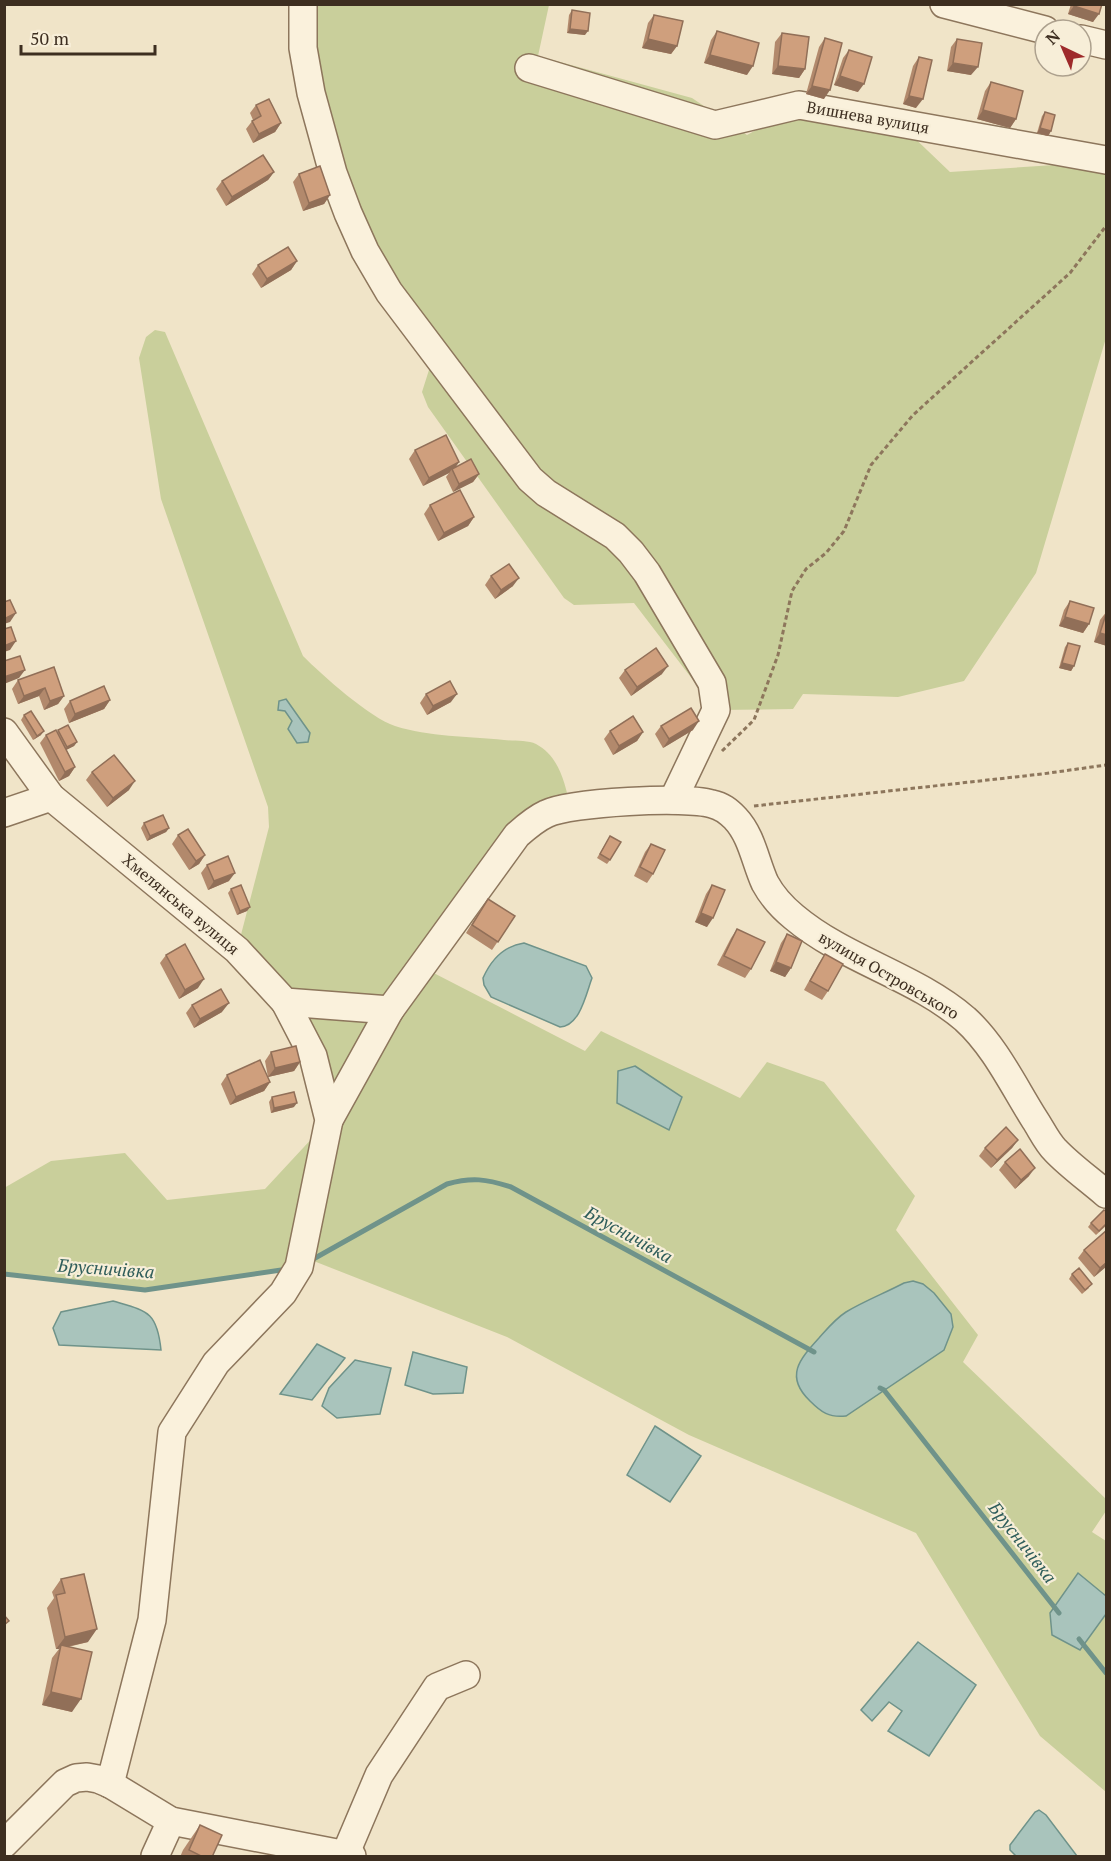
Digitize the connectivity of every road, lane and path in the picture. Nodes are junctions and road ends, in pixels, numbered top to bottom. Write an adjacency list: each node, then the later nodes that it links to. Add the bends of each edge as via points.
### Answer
1 (303, 4): 11 (street, via 306,70 333,173 365,251 389,292 530,479 615,536 631,552 712,683 716,710)
2 (944, 4): 3 (street)
3 (1033, 27)
4 (529, 68): 5 (street, Вишнева вулиця, via 715,124 798,105)
5 (1107, 160)
6 (1107, 226): 8 (path, via 1070,273 913,415 871,465 844,531 806,569 792,591 778,656 754,720)
7 (4, 732): 10 (street, Хмелянська вулиця)
8 (722, 752)
9 (1107, 765): 12 (path)
10 (51, 797): 13 (street); 14 (street, Хмелянська вулиця, via 237,950)
11 (673, 800): 12 (street, via 711,803); 15 (street, via 570,806 531,823 517,835)
12 (725, 809): 17 (street, вулиця Островського, via 744,830 766,884 785,909 810,929 921,990 966,1020 991,1050 1054,1149)
13 (4, 813)
14 (285, 1002): 15 (street); 16 (street, Хмелянська вулиця, via 313,1056)
15 (390, 1010): 16 (street)
16 (329, 1120): 19 (street, via 299,1267 283,1293 216,1363 172,1432 152,1620)
17 (1107, 1194)
18 (466, 1675): 22 (street, via 437,1687 379,1775)
19 (110, 1784): 20 (street); 21 (street, via 87,1777 65,1783)
20 (171, 1821): 22 (street); 23 (street)
21 (4, 1844)
22 (348, 1856)
23 (154, 1857)

